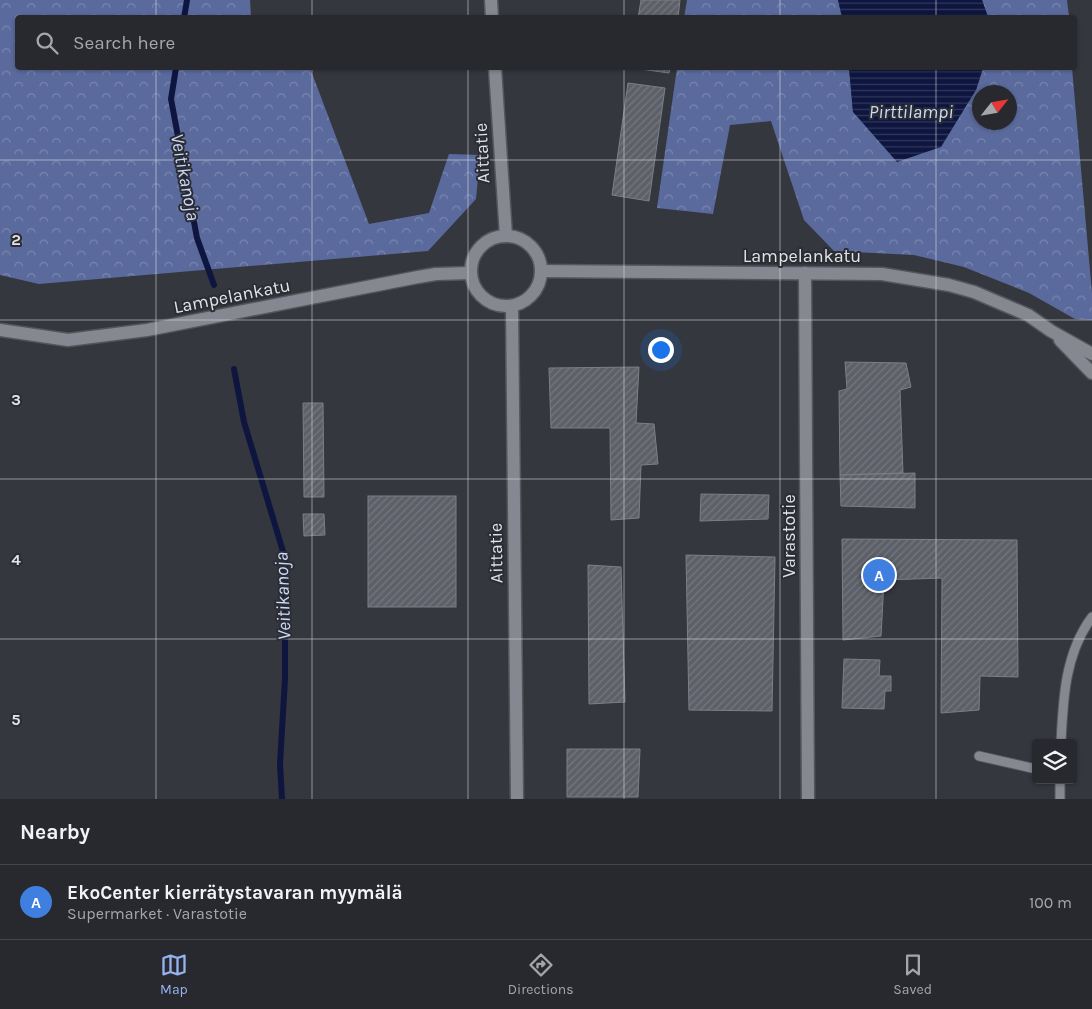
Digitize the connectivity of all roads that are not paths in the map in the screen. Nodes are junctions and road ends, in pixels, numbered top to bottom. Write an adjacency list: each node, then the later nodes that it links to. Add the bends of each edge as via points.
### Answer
1 (491, 0): 2 (street)
2 (492, 15)
3 (495, 70): 4 (street, Aittatie)
4 (506, 236): 5 (street, via 530,247 539,260); 6 (street, via 495,238 481,247 472,261)
5 (541, 271): 7 (street, Lampelankatu); 8 (street, via 533,294)
6 (470, 272): 8 (street, via 479,295 500,306); 9 (street, Lampelankatu, via 418,277 147,330 68,340)
7 (806, 273): 10 (street, Lampelankatu, via 882,274 950,285 1028,315); 19 (street, Varastotie)
8 (512, 306): 18 (street, Aittatie)
9 (0, 330)
10 (1051, 331): 11 (street, Lampelankatu); 12 (street, Lampelankatu)
11 (1092, 354)
12 (1092, 373)
13 (1092, 617): 14 (lane, via 1083,629 1068,664)
14 (1061, 739)
15 (979, 756): 16 (lane)
16 (1032, 769)
17 (1060, 784): 20 (lane)
18 (517, 799)
19 (808, 799)
20 (1060, 799)

